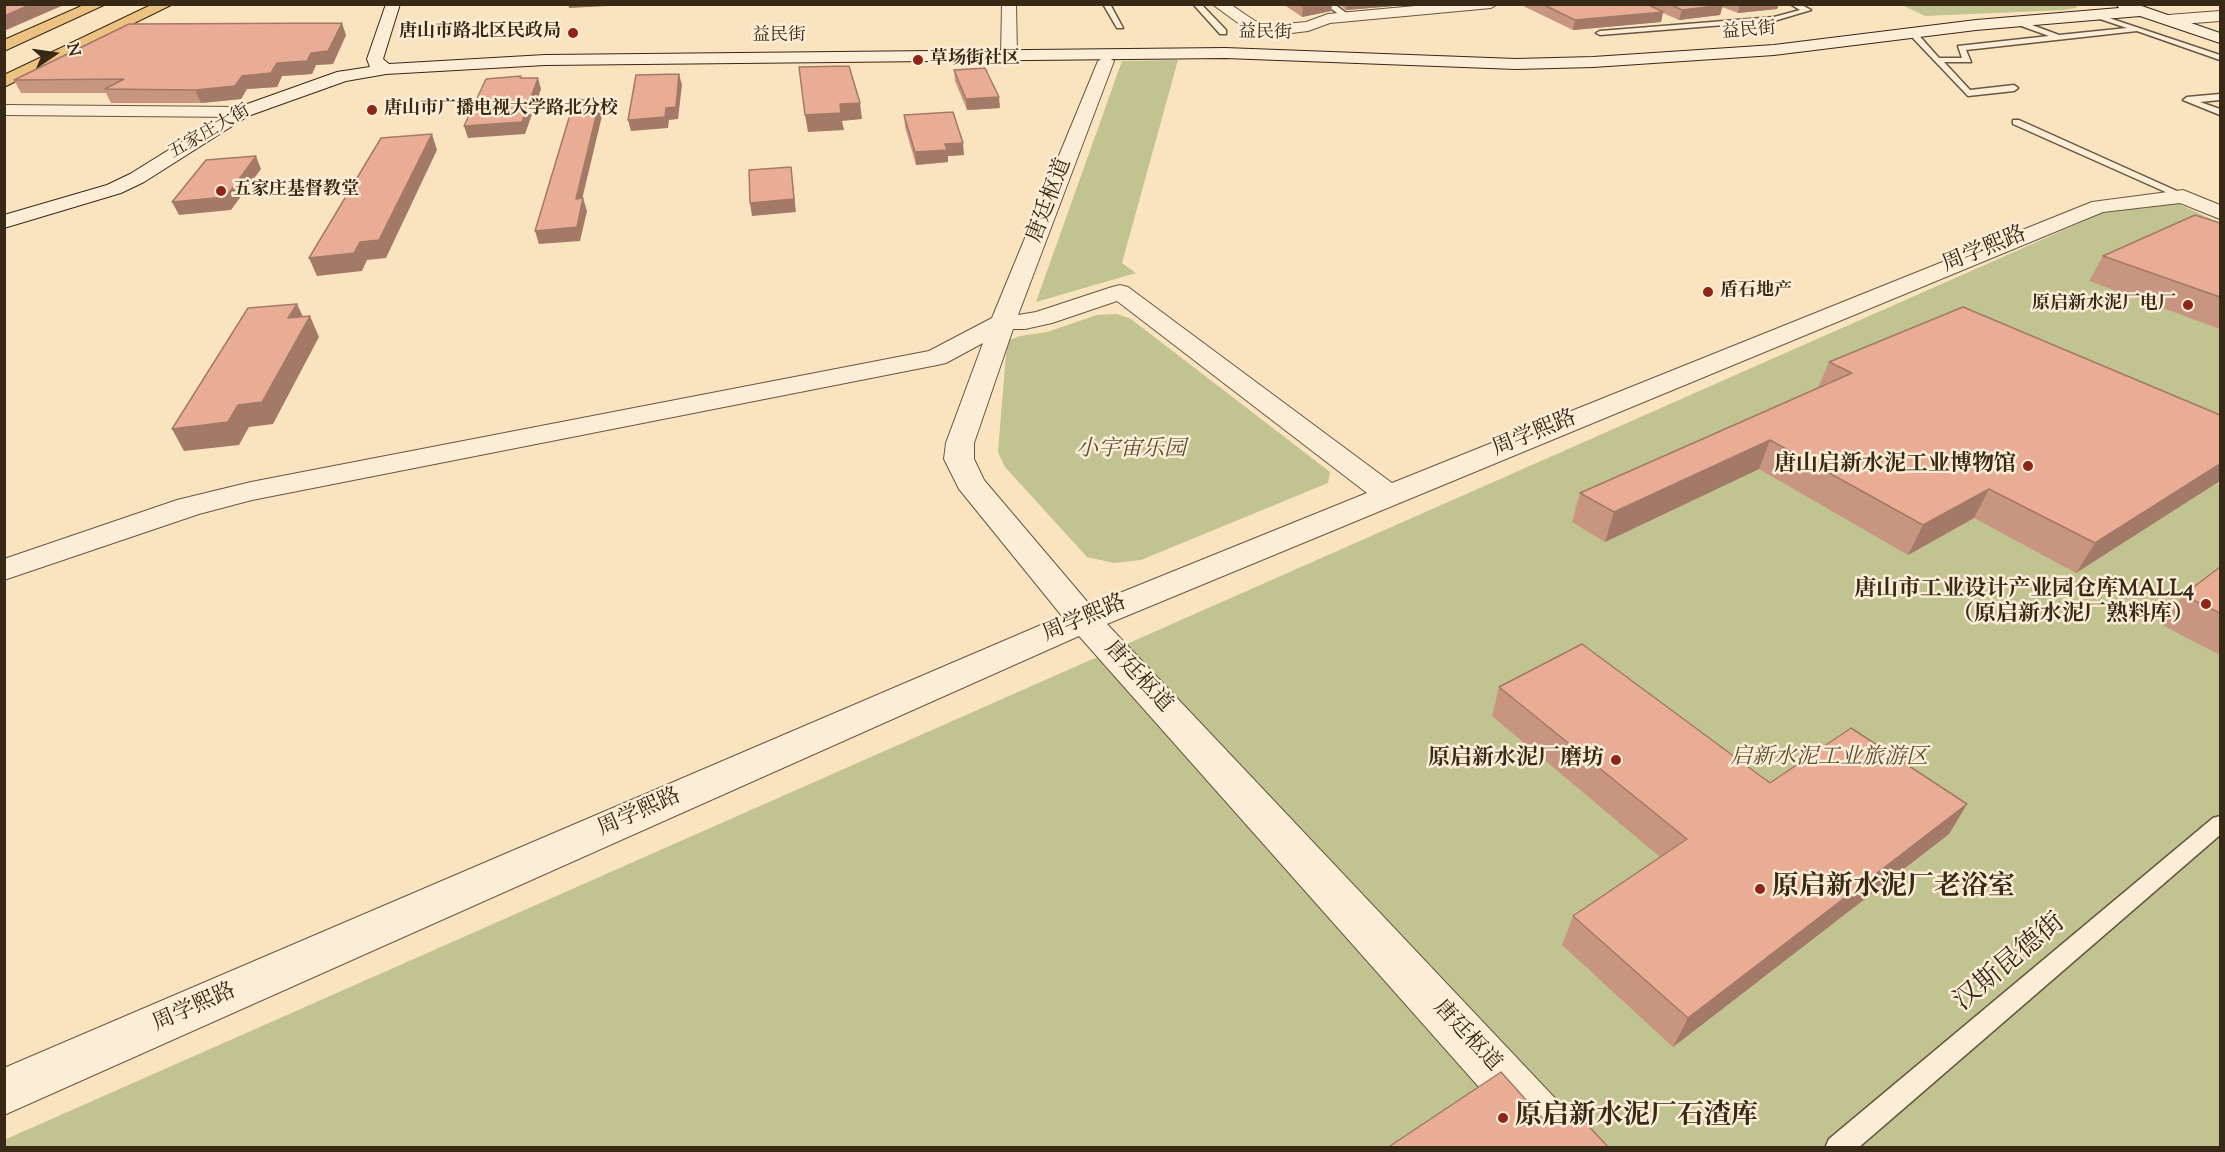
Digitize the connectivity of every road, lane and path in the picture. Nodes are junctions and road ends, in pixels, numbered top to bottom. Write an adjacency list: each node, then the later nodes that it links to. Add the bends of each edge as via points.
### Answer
1 (99, 4): 32 (main road)
2 (147, 4): 39 (main road)
3 (166, 4): 40 (main road)
4 (393, 4): 38 (street, via 375,59 376,64)
5 (1009, 4): 33 (street)
6 (1106, 4): 24 (lane)
7 (1196, 4): 27 (lane)
8 (1219, 4): 19 (street, via 1250,26 1262,29 1291,29)
9 (1328, 4): 19 (lane)
10 (1792, 4): 22 (lane, via 1807,10 1774,19)
11 (2121, 4): 15 (street)
12 (1483, 5): 13 (street)
13 (1410, 8): 19 (street)
14 (114, 10): 36 (main road)
15 (2142, 11): 17 (street, 益民街); 21 (street)
16 (1725, 13): 22 (lane)
17 (2097, 15): 23 (street, 益民街); 26 (lane)
18 (2220, 16): 21 (street)
19 (1348, 17)
20 (1661, 18): 25 (lane)
21 (2168, 20): 31 (street)
22 (1746, 21): 25 (lane)
23 (2016, 21): 29 (street, 益民街); 30 (lane)
24 (1120, 26)
25 (1683, 26): 28 (lane)
26 (2138, 29): 30 (lane); 34 (lane)
27 (1223, 32)
28 (1600, 33)
29 (1913, 34): 33 (street, 益民街, via 1774,50 1582,63 1505,64 1254,53); 35 (lane)
30 (2059, 37): 35 (lane, via 1961,48 1968,60)
31 (2220, 38)
32 (4, 46)
33 (1009, 56): 38 (street, 益民街, via 545,60)
34 (2220, 58)
35 (1938, 60): 41 (lane, via 1968,93)
36 (4, 61)
37 (1106, 61): 50 (street, 唐廷枢道)
38 (386, 69): 44 (street, 五家庄大街, via 343,76)
39 (4, 71)
40 (4, 82)
41 (2014, 88)
42 (2220, 97): 45 (lane, via 2187,100)
43 (4, 110): 44 (street)
44 (242, 112): 49 (street, 五家庄大街, via 114,189)
45 (2220, 112)
46 (2016, 122): 47 (lane)
47 (2183, 196): 48 (street); 51 (street, 周学熙路, via 2099,206)
48 (2220, 213)
49 (4, 222)
50 (1003, 322): 51 (street, via 1043,318 1120,292); 52 (street, via 937,357 251,491 188,507); 53 (street, 唐廷枢道, via 960,443 959,459 970,483)
51 (1388, 495): 53 (street, 周学熙路)
52 (4, 570)
53 (1084, 620): 55 (street, 周学熙路); 56 (street, 唐廷枢道)
54 (2220, 824): 57 (lane, 汉斯昆德街)
55 (4, 1092)
56 (1567, 1148)
57 (1838, 1148)

